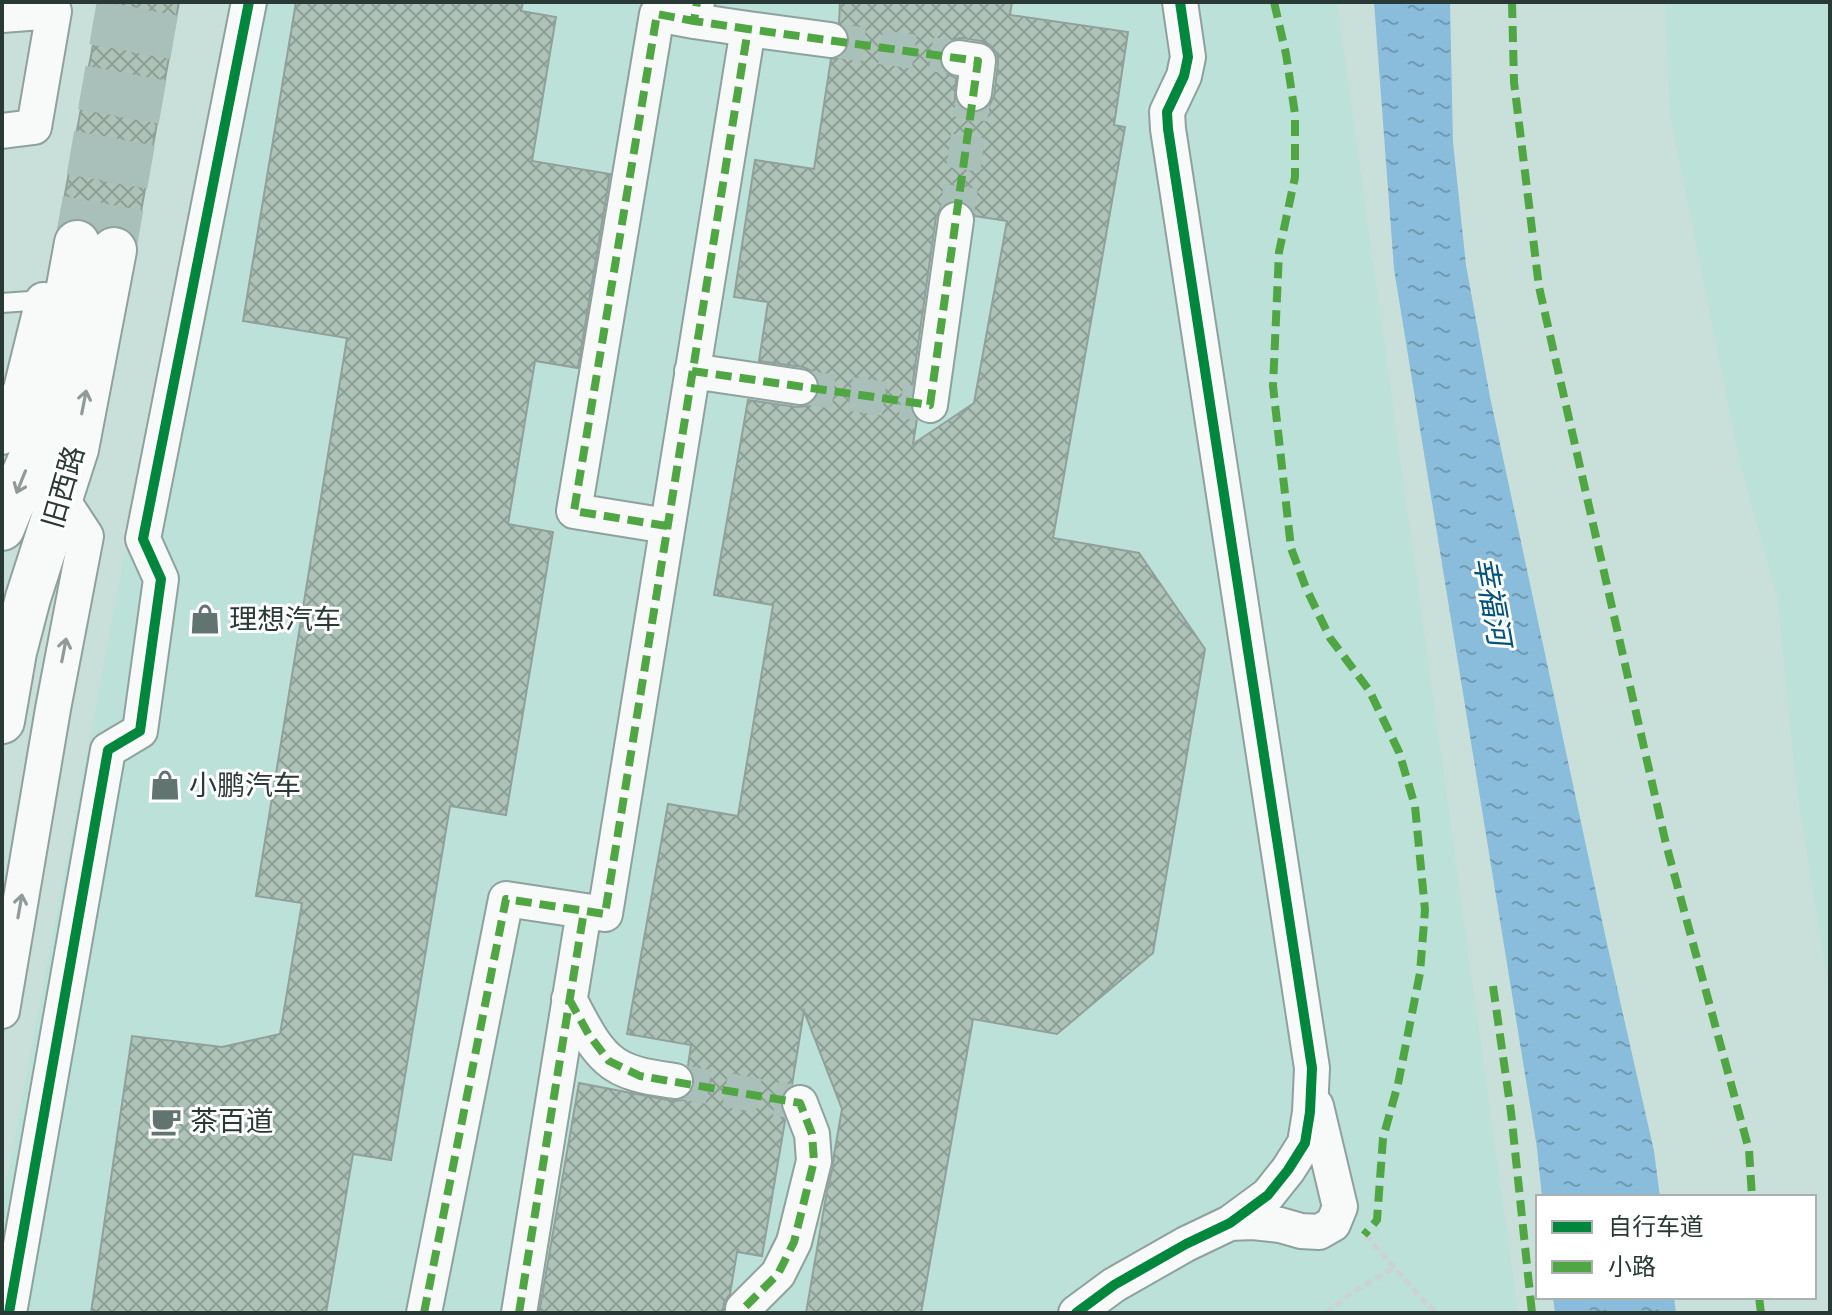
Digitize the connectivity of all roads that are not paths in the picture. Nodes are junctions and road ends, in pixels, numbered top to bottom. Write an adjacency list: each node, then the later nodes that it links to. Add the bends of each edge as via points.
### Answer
1 (249, 2): 28 (street, via 143,539 161,579 140,731 108,750)
2 (1180, 2): 25 (street, via 1188,57 1167,112 1168,129)
3 (695, 12): 5 (street); 18 (street, via 657,14 574,511)
4 (2, 15): 9 (street, via 54,11 34,127)
5 (748, 29): 6 (street); 13 (street)
6 (830, 40)
7 (959, 58): 8 (street, via 978,61)
8 (974, 93)
9 (2, 131)
10 (956, 220): 15 (street)
11 (54, 301): 12 (lane); 16 (street); 17 (main road, 旧西路, one-way to 11, via 76,449 95,246); 19 (main road, 旧西路, one-way to 19, via 49,396 38,441)
12 (2, 303)
13 (692, 371): 14 (street); 18 (street)
14 (800, 387)
15 (930, 405)
16 (2, 437)
17 (61, 498): 20 (main road, 旧西路, via 28,598); 23 (street, one-way to 17, via 86,536)
18 (667, 526): 21 (street, via 605,914)
19 (2, 528)
20 (2, 721)
21 (584, 911): 22 (street); 29 (street, via 506,899)
22 (569, 999): 24 (street, via 609,1061 640,1076); 30 (street)
23 (2, 1011)
24 (675, 1081)
25 (1311, 1085): 27 (street, via 1305,1143 1268,1195); 27 (street, via 1340,1207 1333,1224 1319,1232)
26 (800, 1103): 31 (street, via 812,1134 814,1161 794,1242 778,1274)
27 (1230, 1223): 32 (street, via 1114,1285)
28 (9, 1313)
29 (424, 1313)
30 (519, 1313)
31 (743, 1313)
32 (1076, 1313)

